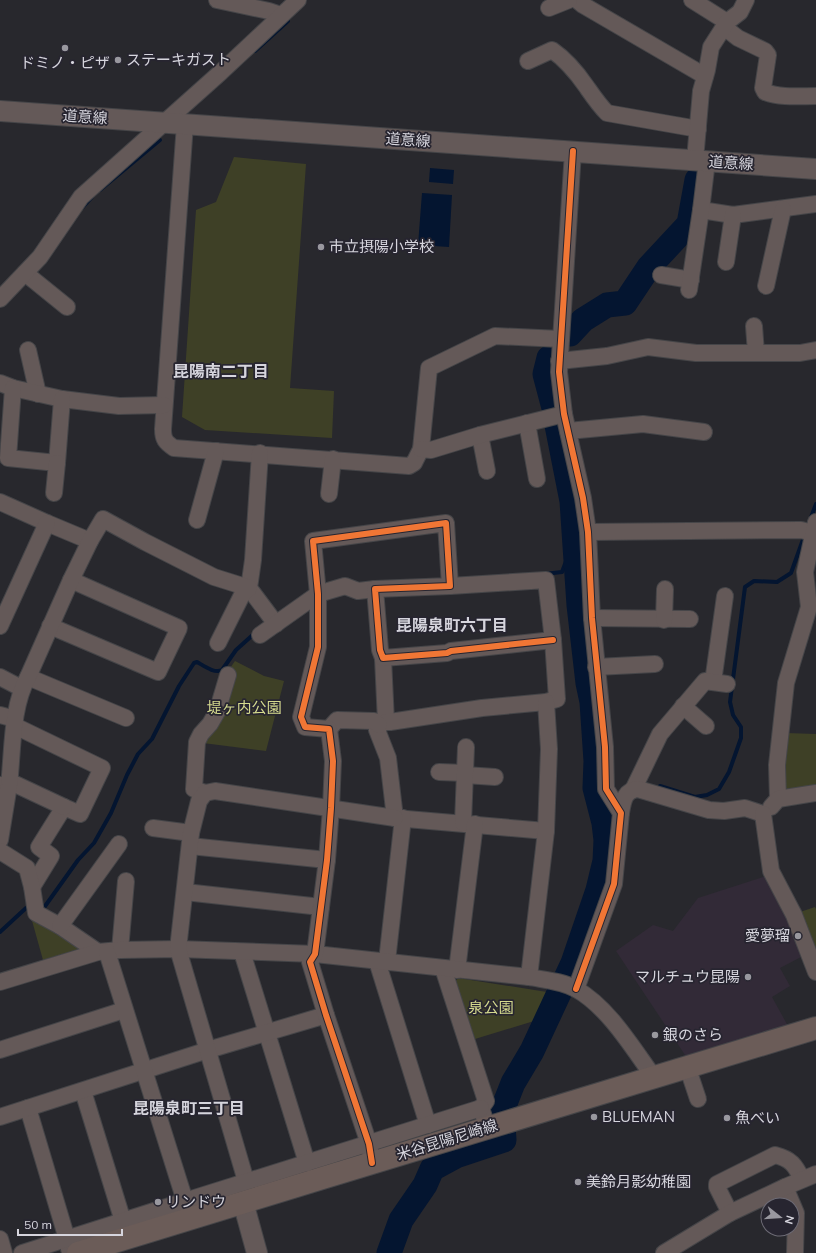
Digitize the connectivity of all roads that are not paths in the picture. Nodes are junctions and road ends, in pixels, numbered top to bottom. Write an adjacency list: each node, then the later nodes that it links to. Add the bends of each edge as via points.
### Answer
1 (217, 0): 8 (street)
2 (298, 0): 8 (street)
3 (569, 0): 7 (street)
4 (577, 0): 11 (street)
5 (692, 0): 9 (street)
6 (746, 0): 9 (street, via 740,12)
7 (549, 8)
8 (281, 15): 14 (street)
9 (725, 24): 11 (street, via 711,47); 12 (street, via 738,38 765,51 768,55 763,88 765,92 771,95)
10 (528, 61): 16 (street, via 552,50 586,85 599,105 608,113)
11 (705, 76): 16 (street, via 701,91)
12 (816, 96)
13 (0, 111): 14 (street, 道意線)
14 (164, 122): 15 (street, 道意線); 25 (street, via 81,197 40,257)
15 (185, 124): 17 (street, 道意線); 39 (street)
16 (698, 129): 18 (street)
17 (574, 151): 18 (street, 道意線); 31 (street)
18 (701, 160): 19 (street, 道意線); 22 (street)
19 (816, 169)
20 (816, 204): 21 (street)
21 (783, 209): 23 (street); 27 (street)
22 (702, 210): 23 (street); 26 (street, via 700,253 690,285)
23 (733, 215): 24 (street)
24 (726, 262)
25 (25, 273): 28 (street); 29 (street)
26 (661, 275)
27 (771, 280)
28 (0, 299)
29 (68, 307)
30 (754, 326): 34 (street)
31 (560, 339): 35 (street); 45 (street, via 495,336 429,368)
32 (28, 350): 37 (street)
33 (816, 350): 34 (street, via 800,353)
34 (756, 353): 35 (street, via 696,353 648,347 607,356)
35 (559, 361): 40 (street)
36 (6, 386): 37 (street); 49 (street, via 8,458)
37 (38, 394): 38 (street)
38 (62, 399): 39 (street, via 119,406); 49 (street)
39 (164, 405): 46 (street, via 163,437 167,444 174,448)
40 (564, 414): 41 (street); 42 (street)
41 (527, 423): 44 (street); 51 (street)
42 (568, 431): 43 (street, via 643,424); 58 (street)
43 (704, 432)
44 (480, 435): 45 (street, via 431,450); 50 (street)
45 (420, 449): 48 (street, via 414,463 409,466)
46 (216, 451): 47 (street); 55 (street)
47 (260, 453): 48 (street); 62 (street)
48 (333, 459): 53 (street)
49 (57, 463): 52 (street)
50 (487, 471)
51 (537, 479)
52 (54, 493)
53 (329, 494)
54 (0, 502): 56 (street)
55 (197, 520)
56 (47, 524): 59 (street); 70 (street)
57 (814, 527): 58 (street, via 801,530); 98 (street, via 805,572 809,607 786,683 777,765)
58 (588, 532): 67 (street)
59 (90, 541): 60 (street); 62 (street, via 103,519 214,576)
60 (71, 580): 72 (street); 72 (street, via 179,628 158,672)
61 (450, 586): 64 (street); 65 (street, via 446,522 313,541); 74 (street, via 546,580)
62 (249, 588): 71 (street); 75 (street, via 243,593)
63 (665, 589): 68 (street)
64 (375, 590): 65 (street, via 358,591 345,586); 76 (street, via 380,650)
65 (318, 594): 71 (street); 89 (street, via 318,647 301,717 305,727)
66 (725, 596): 83 (street, via 720,683 705,681)
67 (592, 618): 68 (street); 78 (street)
68 (664, 620): 69 (street)
69 (690, 620)
70 (0, 624)
71 (276, 624): 73 (street)
72 (50, 626): 81 (street)
73 (260, 635)
74 (553, 640): 76 (street); 82 (street, via 557,699)
75 (218, 643)
76 (383, 658): 87 (street)
77 (655, 664): 78 (street)
78 (596, 667): 101 (street, via 605,747 606,789)
79 (228, 675): 96 (street, via 217,712 197,742 194,789)
80 (0, 677): 81 (street)
81 (24, 682): 85 (street); 86 (street)
82 (546, 702): 87 (street, via 482,708); 106 (street)
83 (683, 706): 88 (street); 95 (street, via 660,734)
84 (0, 714): 86 (street)
85 (126, 718)
86 (15, 722): 94 (street); 99 (street, via 102,768 80,814)
87 (383, 723): 89 (street, via 337,720); 103 (street, via 377,730 388,758)
88 (706, 726)
89 (329, 730): 100 (street, via 333,761)
90 (466, 747): 92 (street)
91 (439, 772): 92 (street)
92 (465, 774): 93 (street); 104 (street)
93 (495, 777)
94 (4, 785): 99 (street, via 15,784); 108 (street)
95 (632, 790): 101 (street, via 624,797); 102 (street, via 640,789 709,810 745,808)
96 (205, 793): 100 (street, via 215,790); 107 (street, via 199,801)
97 (816, 794): 98 (street)
98 (778, 799): 102 (street)
99 (64, 807): 113 (street, via 39,848 51,856)
100 (331, 808): 103 (street); 111 (street)
101 (621, 813): 126 (street, via 614,884)
102 (763, 814): 123 (street, via 771,871 794,915)
103 (399, 818): 104 (street); 121 (street)
104 (469, 823): 106 (street); 122 (street)
105 (153, 828): 107 (street)
106 (546, 831): 124 (street)
107 (190, 839): 111 (street); 114 (street)
108 (0, 840)
109 (119, 844): 116 (street)
110 (0, 851): 113 (street, via 27,868)
111 (327, 860): 115 (street)
112 (126, 881): 118 (street)
113 (32, 887): 116 (street, via 36,912)
114 (185, 892): 115 (street); 117 (street)
115 (321, 907): 120 (street)
116 (60, 926): 118 (street)
117 (178, 948): 118 (street); 119 (street); 132 (street)
118 (108, 951): 125 (street); 127 (street)
119 (242, 952): 120 (street); 130 (street)
120 (315, 954): 121 (street); 128 (street, via 310,962)
121 (382, 961): 122 (street); 141 (street)
122 (450, 969): 124 (street); 140 (street)
123 (816, 972)
124 (529, 977): 126 (street)
125 (0, 982)
126 (568, 986): 135 (street, via 594,1001 625,1037)
127 (124, 1010): 131 (street); 134 (street)
128 (326, 1015): 130 (street); 142 (street)
129 (816, 1028): 133 (main road, 米谷昆陽尼崎線)
130 (267, 1033): 132 (street); 143 (street)
131 (0, 1050)
132 (208, 1050): 134 (street); 146 (street)
133 (687, 1066): 135 (main road, 米谷昆陽尼崎線); 137 (street)
134 (145, 1070): 136 (street); 147 (street)
135 (653, 1076): 140 (main road, 米谷昆陽尼崎線)
136 (83, 1091): 138 (street); 149 (street)
137 (698, 1099)
138 (28, 1108): 139 (street); 151 (street)
139 (0, 1117)
140 (492, 1121): 141 (street); 142 (main road, 米谷昆陽尼崎線)
141 (428, 1126): 142 (street)
142 (370, 1154): 143 (street); 146 (main road, 米谷昆陽尼崎線)
143 (307, 1163): 146 (street)
144 (809, 1177): 145 (street); 148 (street, via 795,1164 775,1155 717,1184)
145 (785, 1187): 148 (street); 156 (street, via 796,1213)
146 (245, 1192): 147 (street); 149 (main road, 米谷昆陽尼崎線); 155 (street)
147 (185, 1202): 149 (street)
148 (730, 1213): 152 (street)
149 (126, 1229): 151 (main road, 米谷昆陽尼崎線)
150 (0, 1239): 153 (street)
151 (72, 1248): 154 (street)
152 (671, 1251)
153 (4, 1253)
154 (22, 1253)
155 (257, 1253)
156 (795, 1253)

